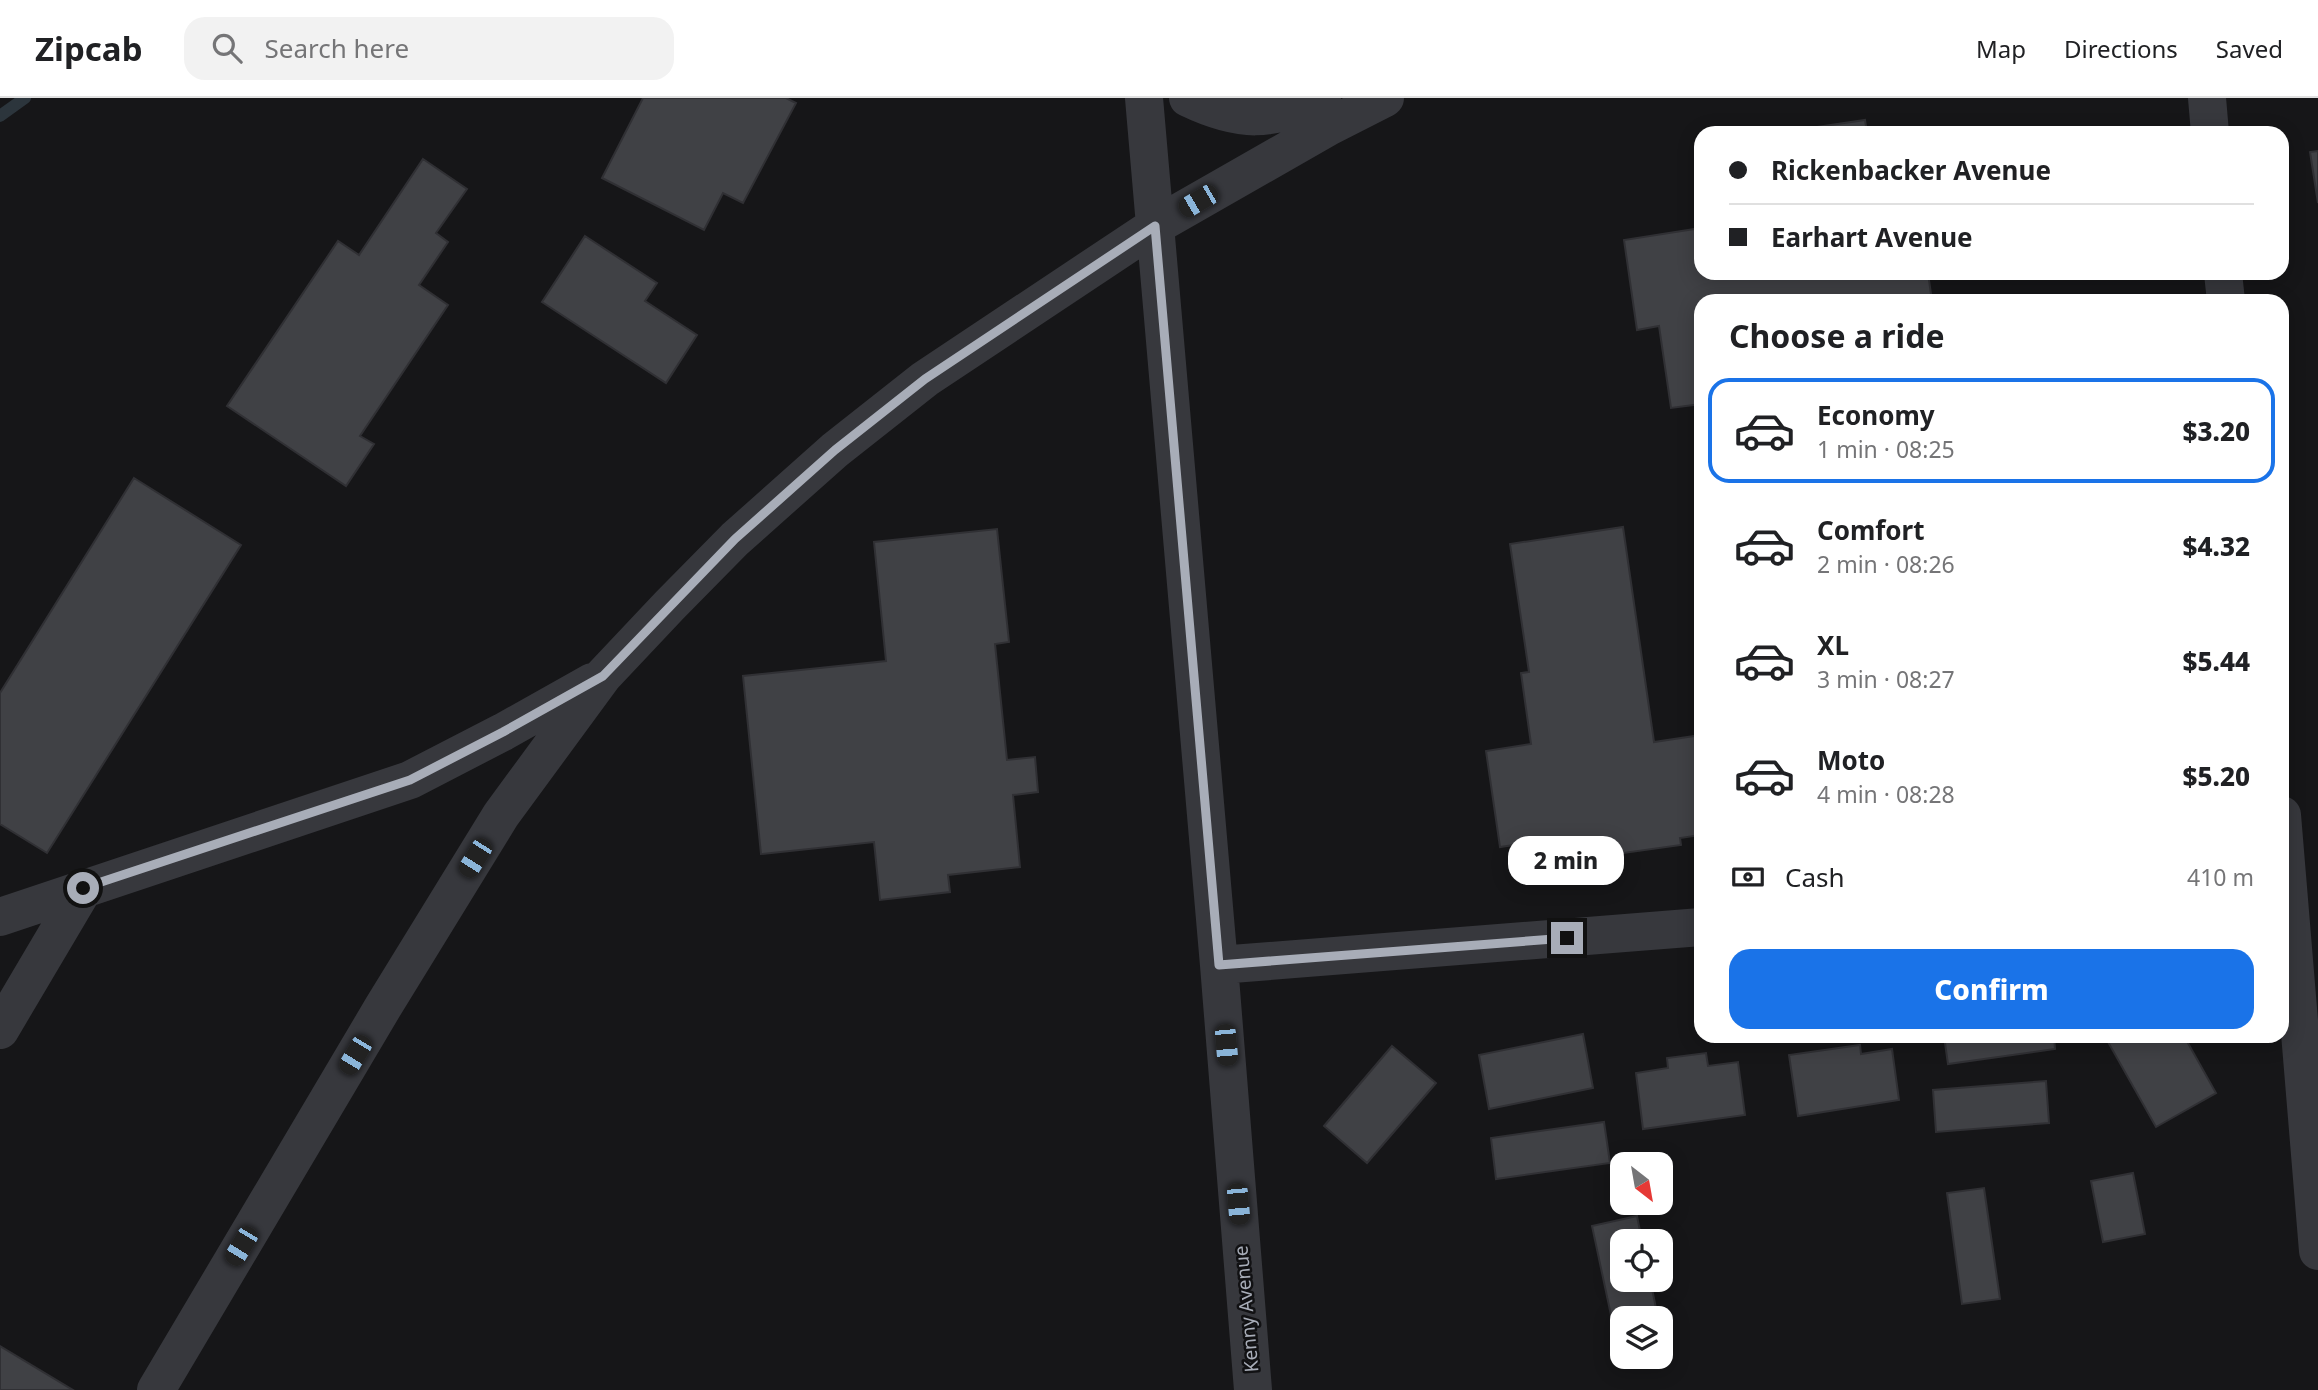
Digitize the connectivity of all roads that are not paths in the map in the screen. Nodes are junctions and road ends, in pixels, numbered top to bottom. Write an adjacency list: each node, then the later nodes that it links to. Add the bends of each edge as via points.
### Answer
1 (1144, 98): 7 (street, Kenny Avenue)
2 (1188, 98): 3 (street, via 1238,116 1267,117)
3 (1322, 98)
4 (1385, 98): 7 (street)
5 (2207, 98): 6 (street)
6 (2209, 126)
7 (1155, 226): 8 (street, via 925,379 835,450 735,539); 14 (street, Kenny Avenue)
8 (603, 676): 11 (street, via 410,780); 17 (street, via 501,815)
9 (2289, 848): 10 (street)
10 (2296, 880): 16 (street)
11 (83, 888): 12 (street); 15 (street)
12 (0, 917)
13 (1694, 928): 14 (street)
14 (1219, 965): 18 (street, Kenny Avenue)
15 (0, 1030)
16 (2318, 1251)
17 (156, 1390)
18 (1253, 1390)

